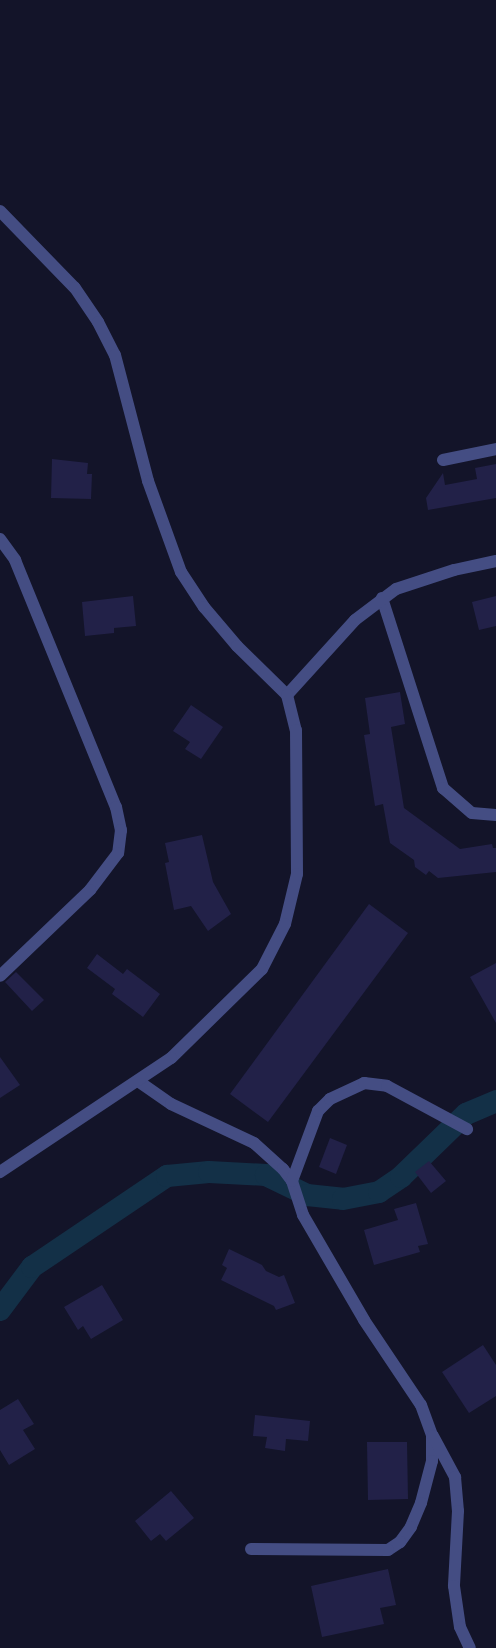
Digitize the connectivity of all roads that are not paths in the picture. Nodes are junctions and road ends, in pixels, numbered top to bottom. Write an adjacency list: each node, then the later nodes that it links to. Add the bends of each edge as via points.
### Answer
1 (0, 211): 7 (street, via 75,288 98,322 114,355 148,481 181,572 237,646)
2 (496, 449): 3 (street)
3 (443, 460)
4 (0, 539): 9 (street, via 19,571 112,796 121,830 118,853 90,890)
5 (496, 561): 6 (street, via 454,570 396,589)
6 (382, 598): 7 (street, via 355,620); 8 (street, via 443,788 472,813)
7 (287, 695): 10 (street, via 296,730 297,874 285,924 262,969 171,1058)
8 (496, 815)
9 (0, 976)
10 (138, 1081): 12 (street); 13 (street, via 171,1104 254,1143)
11 (467, 1129): 13 (street, via 387,1086 364,1083 330,1099 318,1111)
12 (0, 1172)
13 (292, 1181): 14 (street, via 303,1215 364,1320 422,1405)
14 (432, 1435): 15 (street, via 432,1461 421,1503 411,1527 388,1550); 16 (street, via 455,1477 458,1511 454,1586 460,1627)
15 (251, 1549)
16 (470, 1648)

